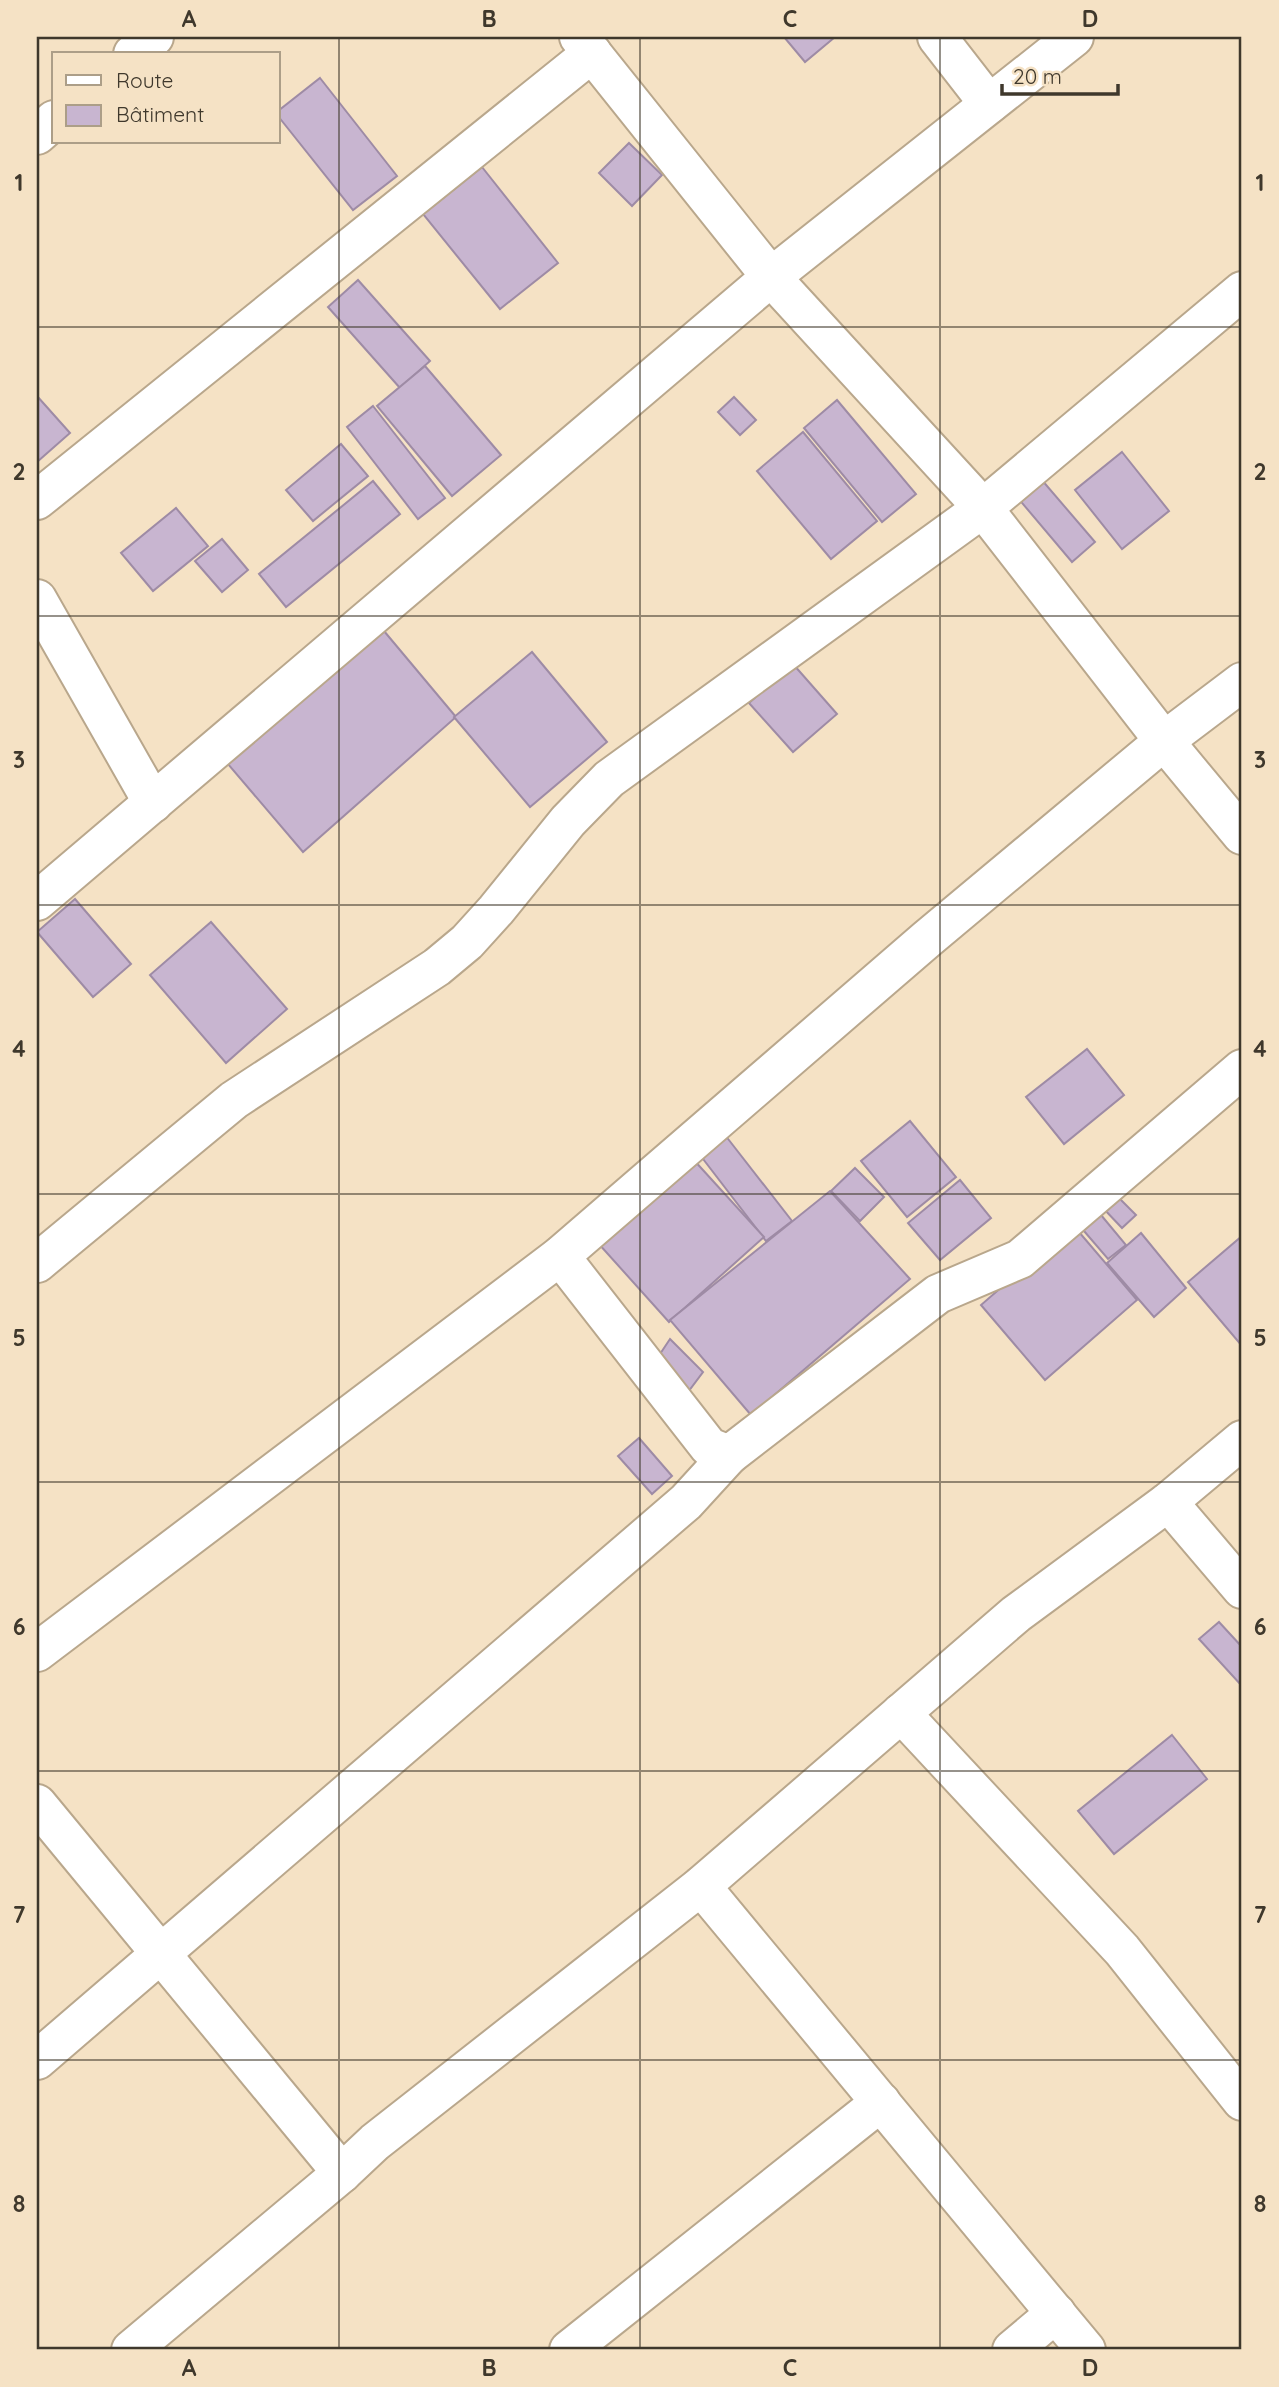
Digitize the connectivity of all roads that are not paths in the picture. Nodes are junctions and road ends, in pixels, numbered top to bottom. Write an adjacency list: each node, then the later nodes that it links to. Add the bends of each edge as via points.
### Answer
1 (154, 37): 5 (street)
2 (937, 37): 6 (street)
3 (1074, 37): 6 (street)
4 (586, 45): 9 (street); 11 (street)
5 (135, 52)
6 (989, 104): 9 (street)
7 (52, 122): 8 (street)
8 (37, 135)
9 (771, 277): 12 (street); 16 (street)
10 (1242, 292): 12 (street)
11 (37, 500)
12 (983, 508): 15 (street); 21 (street, via 609,779 467,942 437,967 234,1100)
13 (37, 599): 16 (street)
14 (1242, 682): 15 (street)
15 (1164, 741): 17 (street); 20 (street)
16 (153, 803): 18 (street)
17 (1242, 835)
18 (37, 901)
19 (1242, 1069): 23 (street, via 1020,1259 938,1294)
20 (560, 1256): 23 (street, via 709,1447); 26 (street)
21 (37, 1263)
22 (1242, 1440): 24 (street)
23 (729, 1455): 30 (street, via 686,1502)
24 (1168, 1502): 25 (street); 27 (street, via 1016,1614)
25 (1242, 1589)
26 (37, 1653)
27 (901, 1713): 29 (street); 32 (street, via 1122,1950)
28 (37, 1804): 30 (street)
29 (701, 1886): 33 (street); 34 (street, via 375,2142)
30 (161, 1954): 31 (street); 34 (street)
31 (37, 2060)
32 (1242, 2101)
33 (881, 2102): 35 (street); 37 (street)
34 (342, 2173): 36 (street)
35 (1056, 2313): 38 (street); 39 (street)
36 (131, 2350)
37 (569, 2350)
38 (1012, 2350)
39 (1086, 2350)

